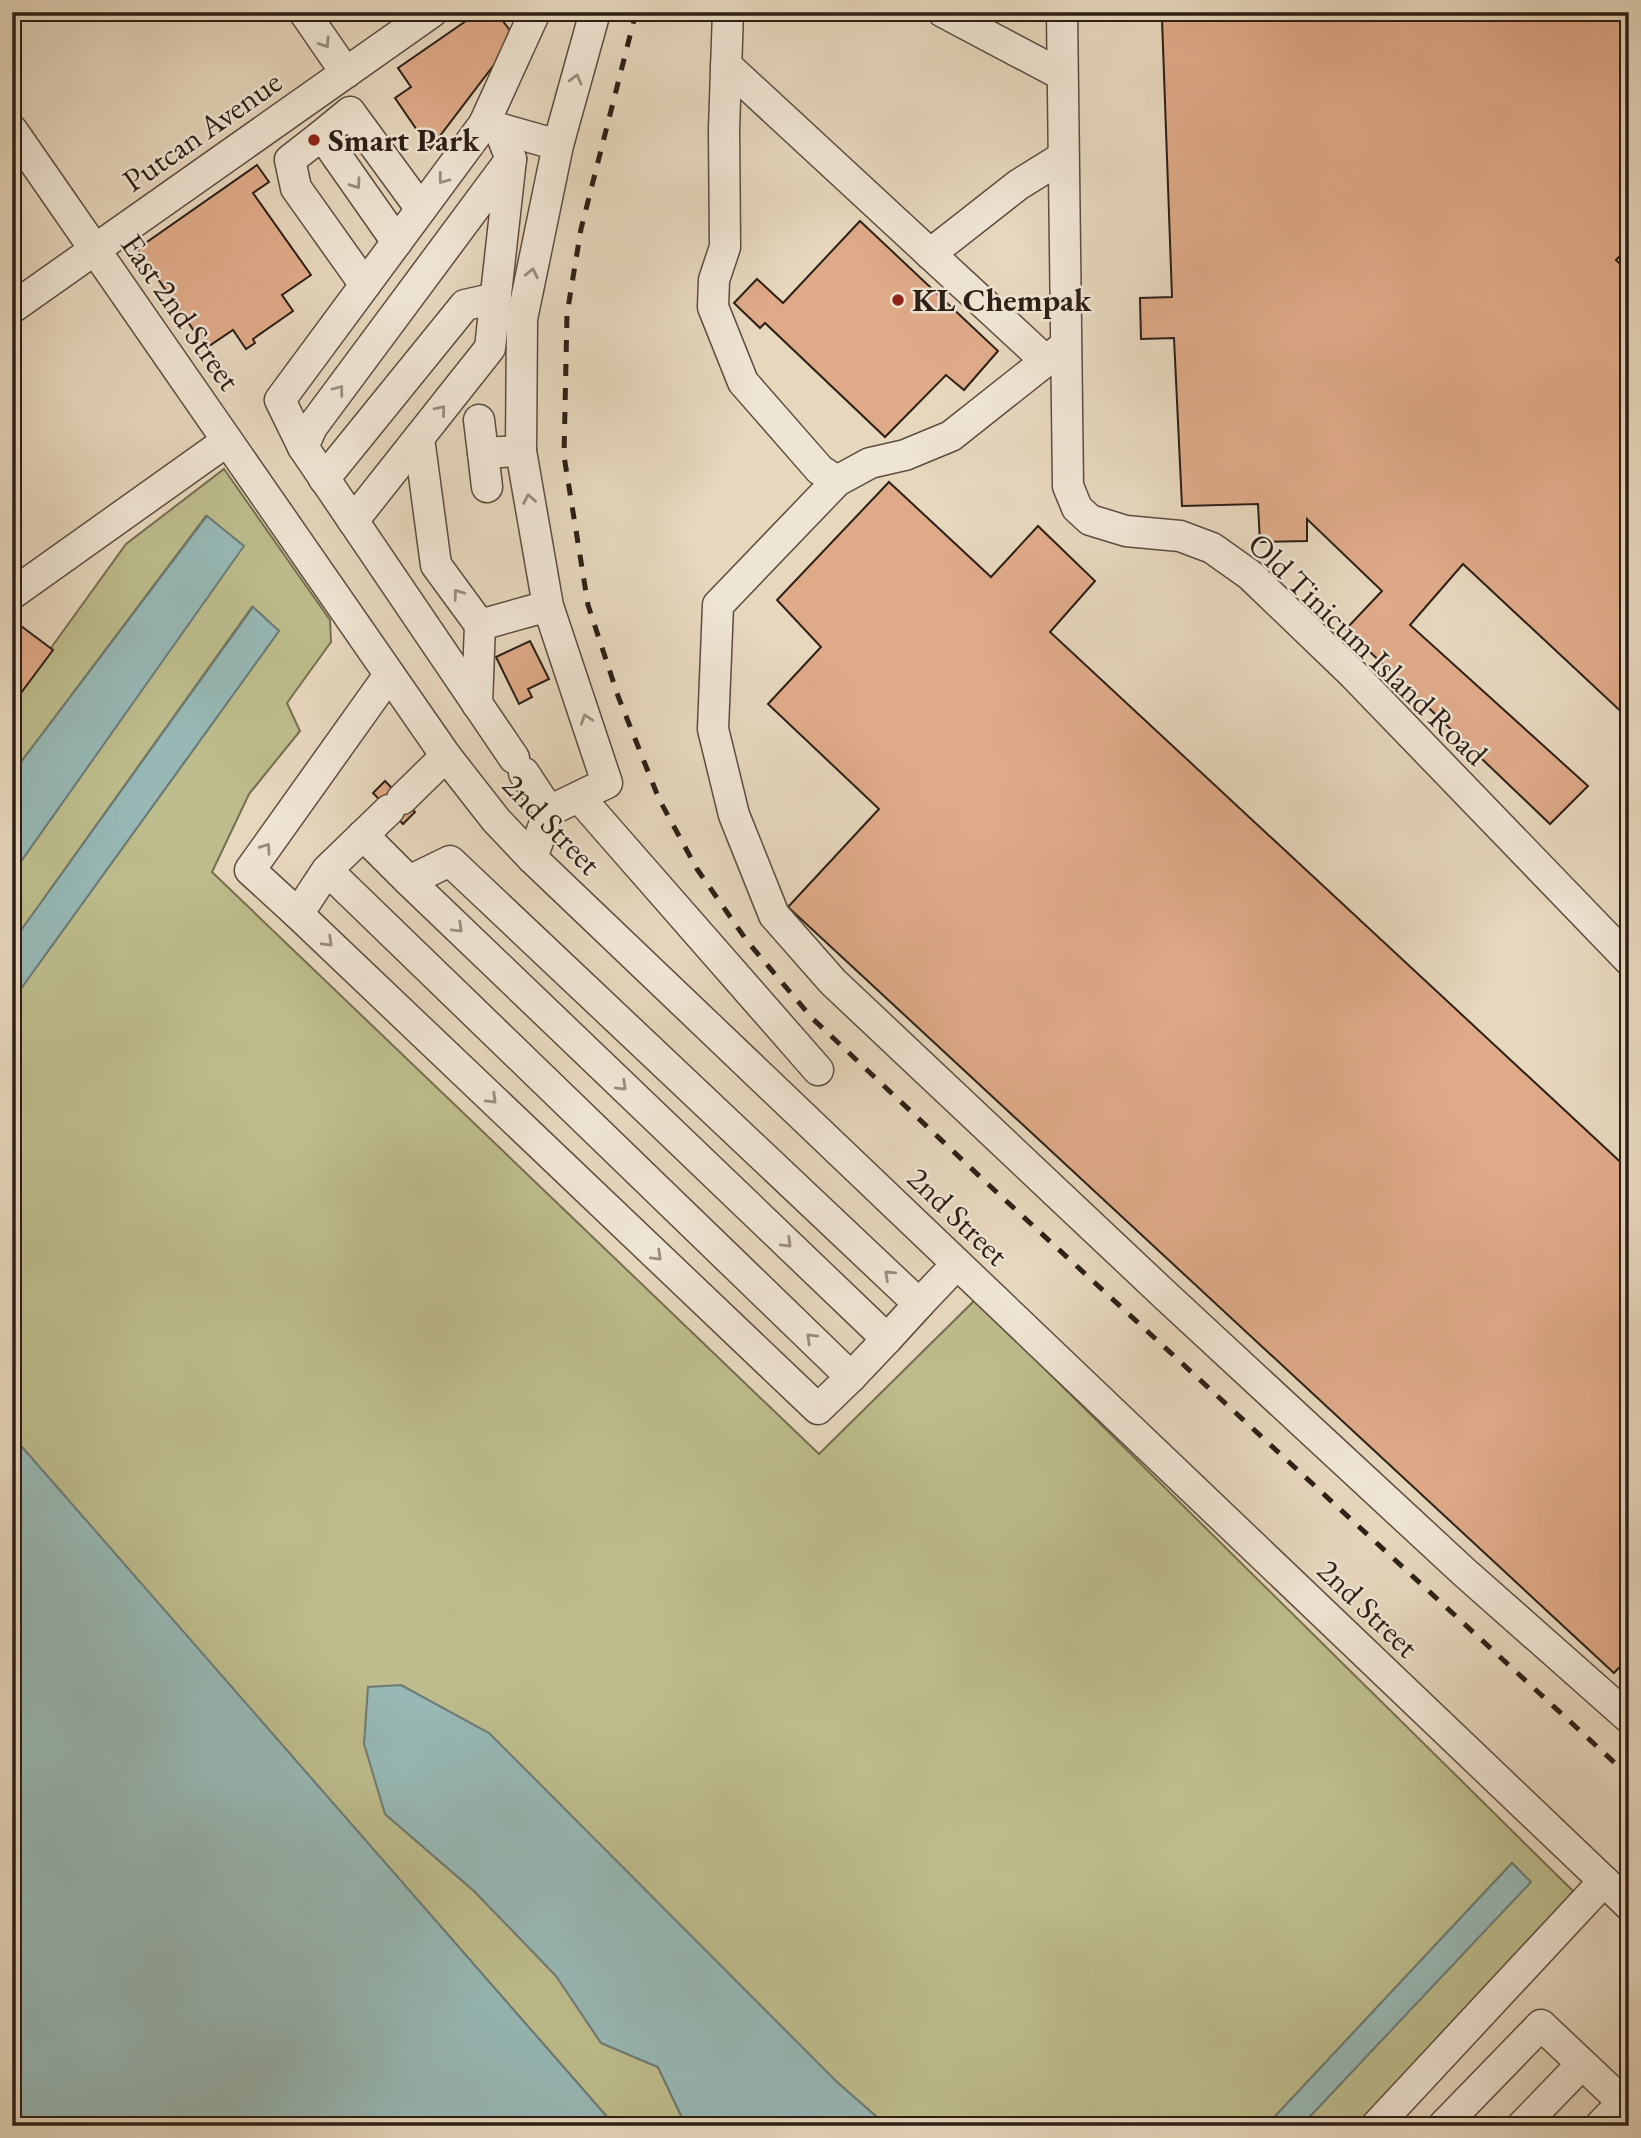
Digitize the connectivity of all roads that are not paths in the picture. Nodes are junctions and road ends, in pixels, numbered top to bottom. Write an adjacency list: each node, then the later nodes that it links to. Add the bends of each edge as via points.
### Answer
1 (304, 12): 10 (street, one-way to 10)
2 (432, 12): 8 (street, Putcan Avenue)
3 (536, 12): 12 (street)
4 (595, 12): 15 (street, one-way to 4)
5 (728, 12): 9 (street)
6 (943, 12): 11 (street)
7 (1062, 12): 11 (street, Old Tinicum Island Road)
8 (401, 21): 10 (street, Putcan Avenue)
9 (726, 65): 21 (street); 33 (street, via 724,247 714,280 713,307 743,382 820,470)
10 (346, 73): 20 (street, Putcan Avenue)
11 (1062, 75): 16 (street, Old Tinicum Island Road)
12 (491, 126): 15 (street); 17 (street); 18 (street, one-way to 18)
13 (12, 130): 20 (street, East 2nd Street)
14 (322, 135): 18 (street, via 350,112); 19 (street, one-way to 19); 22 (street, via 290,160 296,188)
15 (558, 145): 30 (street, one-way to 15, via 522,319)
16 (1063, 157): 21 (street, via 1018,185); 25 (street, Old Tinicum Island Road)
17 (511, 159): 23 (street); 29 (street, one-way to 17, via 312,427)
18 (421, 209): 19 (street)
19 (397, 242): 22 (street)
20 (95, 249): 24 (street, Putcan Avenue); 28 (street, East 2nd Street)
21 (930, 254): 25 (street)
22 (365, 285): 29 (street, via 279,400)
23 (496, 298): 27 (street, one-way to 23, via 491,348); 32 (street, via 465,305)
24 (12, 308)
25 (1056, 353): 33 (street, via 951,436 870,463); 50 (street, Old Tinicum Island Road, via 1068,486 1077,508 1090,520 1126,531 1180,536 1212,548 1250,575 1353,674)
26 (479, 420): 31 (street)
27 (419, 438): 35 (street); 39 (street, one-way to 27, via 436,565)
28 (227, 441): 36 (street, East 2nd Street); 37 (street)
29 (303, 447): 32 (street)
30 (521, 451): 31 (street); 38 (street, one-way to 30)
31 (483, 453): 34 (street)
32 (324, 479): 35 (street)
33 (837, 481): 56 (street, via 718,606 713,729 734,815 774,915 833,982 1166,1296)
34 (487, 488)
35 (353, 521): 41 (street)
36 (291, 534): 40 (street, 2nd Street)
37 (12, 594)
38 (548, 606): 39 (street); 43 (street, one-way to 38, via 607,783)
39 (480, 625): 41 (street)
40 (390, 675): 42 (street, 2nd Street); 49 (street, one-way to 40, via 250,870)
41 (477, 704): 44 (street)
42 (446, 756): 45 (street); 46 (street, 2nd Street)
43 (579, 797): 44 (street); 51 (street)
44 (549, 811): 46 (street)
45 (363, 835): 47 (street); 48 (street)
46 (533, 858): 52 (street, 2nd Street)
47 (327, 870): 49 (street); 55 (street, one-way to 47)
48 (409, 881): 53 (street, one-way to 48, via 450,861); 54 (street, one-way to 54)
49 (298, 914): 55 (street, one-way to 55, via 818,1409)
50 (1629, 960)
51 (818, 1070)
52 (957, 1264): 53 (street); 57 (street, 2nd Street)
53 (919, 1304): 54 (street)
54 (887, 1339): 55 (street)
55 (851, 1377)
56 (1629, 1718)
57 (1604, 1881): 58 (street, 2nd Street); 61 (street)
58 (1629, 1905)
59 (1582, 2064): 60 (street); 62 (street, via 1541,2025); 63 (street)
60 (1626, 2105): 64 (street)
61 (1376, 2126)
62 (1443, 2126)
63 (1522, 2126)
64 (1600, 2126)

